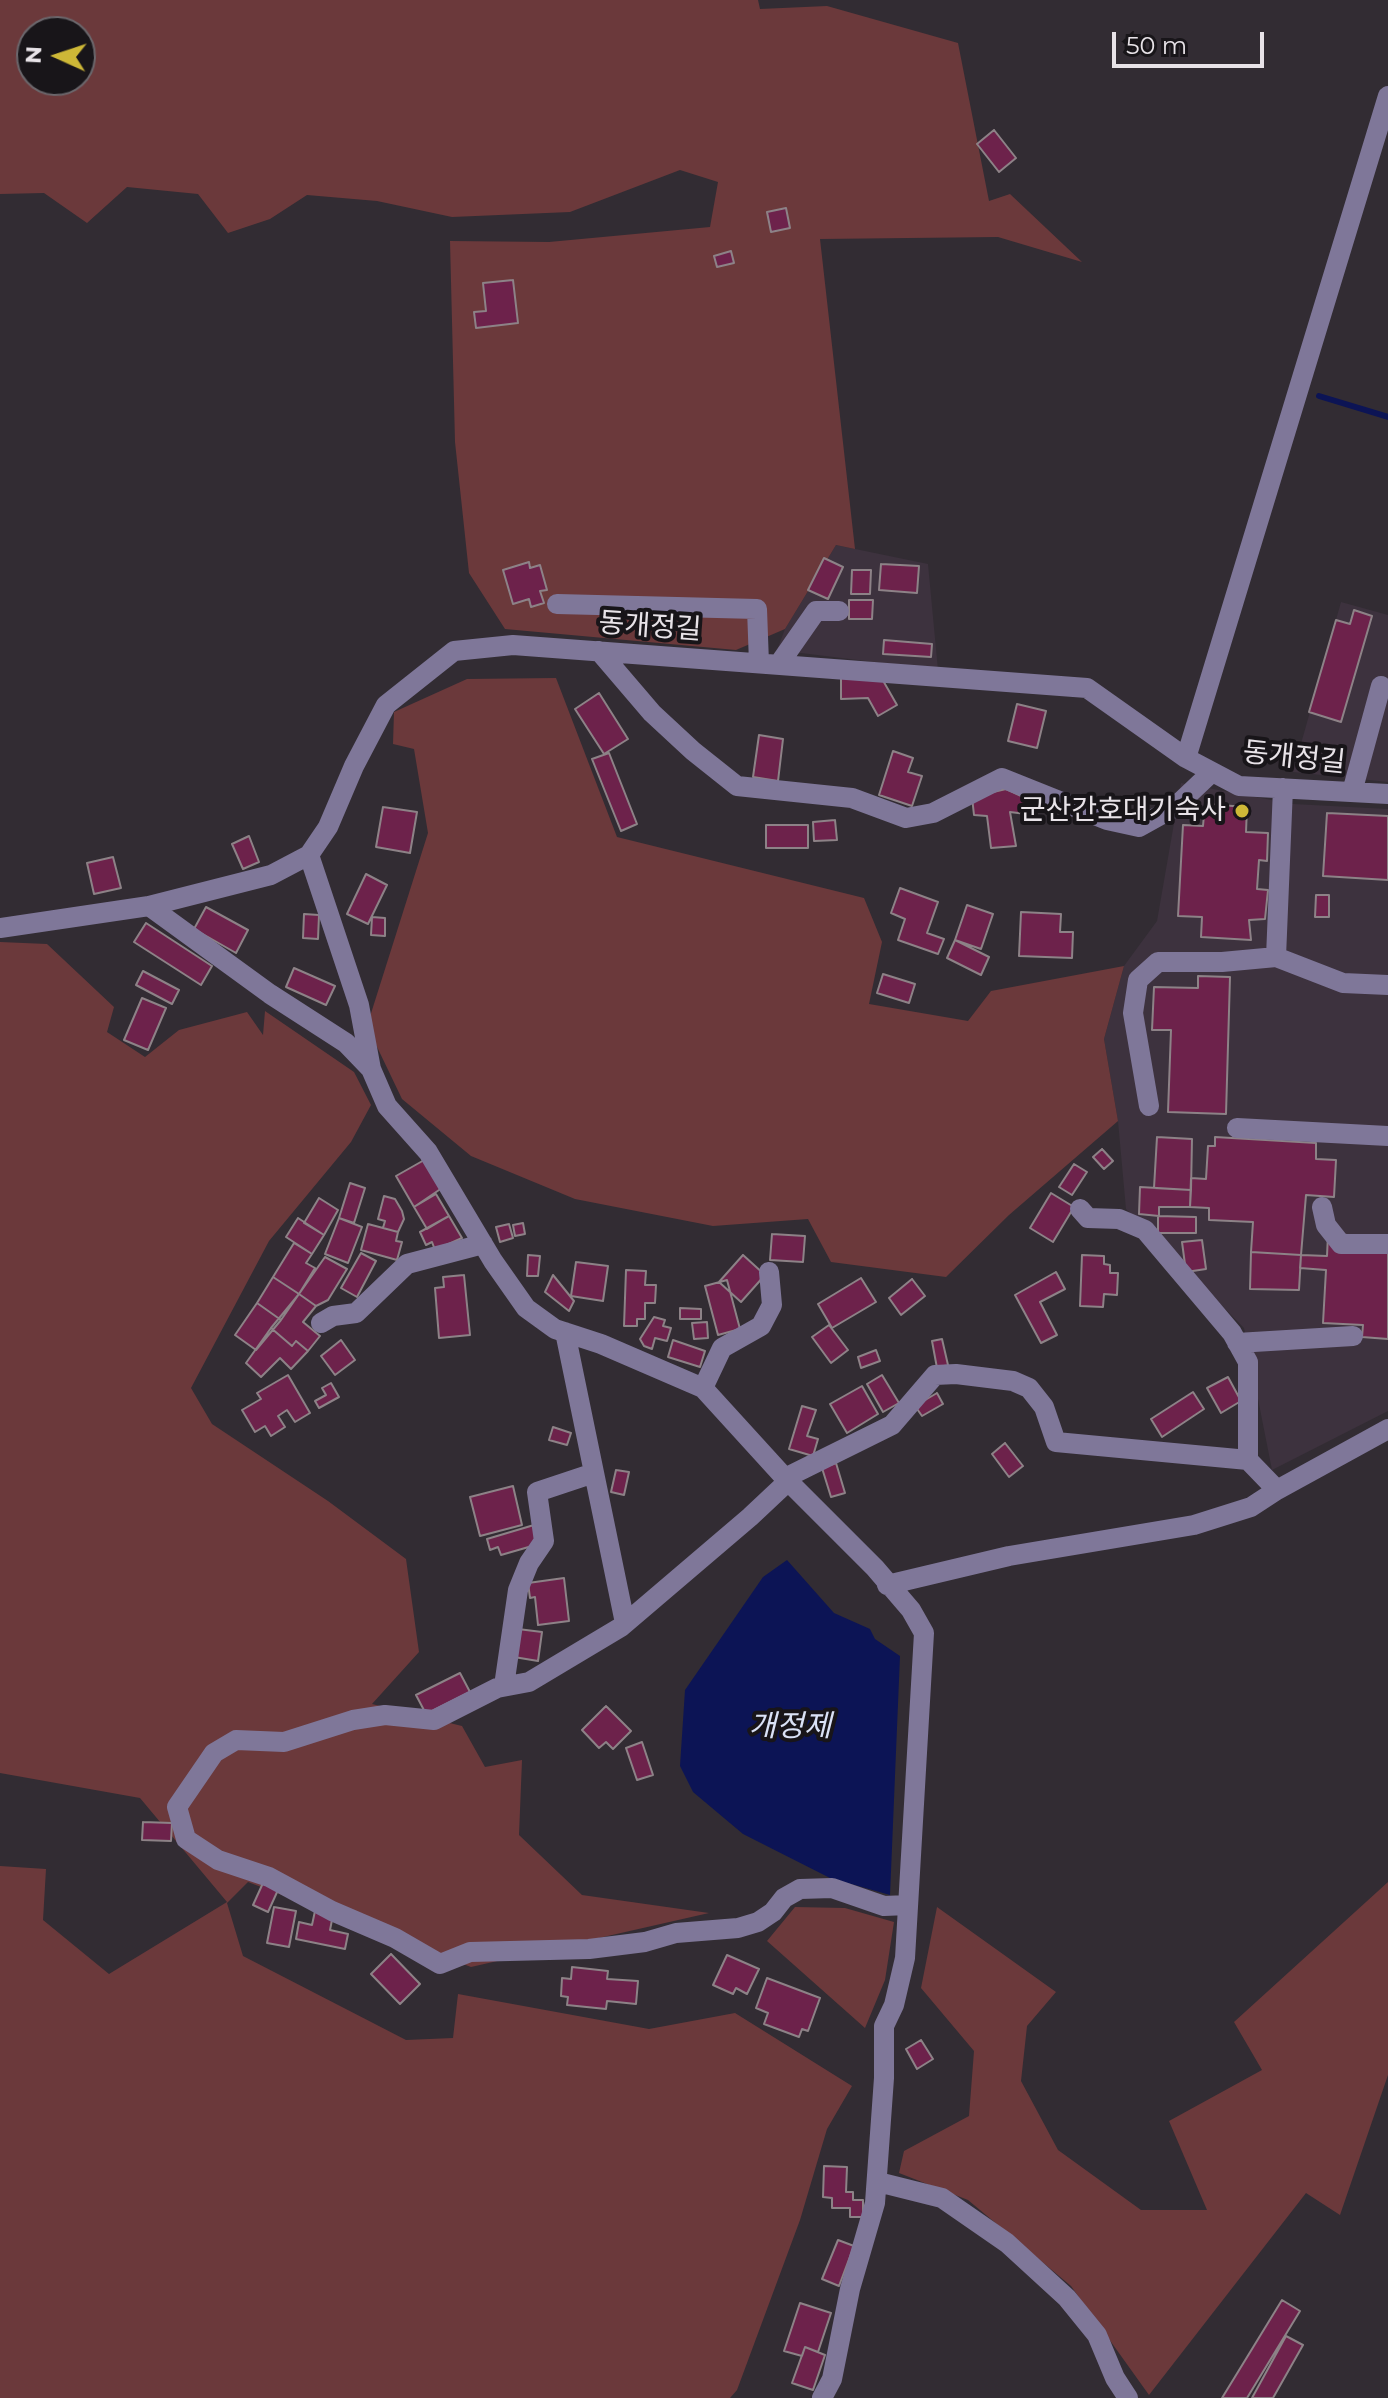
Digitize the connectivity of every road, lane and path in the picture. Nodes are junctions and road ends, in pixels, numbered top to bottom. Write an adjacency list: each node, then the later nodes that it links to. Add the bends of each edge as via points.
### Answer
1 (1388, 96): 7 (street)
2 (557, 604): 5 (street, via 757,609)
3 (839, 611): 5 (street, via 816,611)
4 (599, 651): 5 (street, 동개정길); 8 (street, via 652,713 737,786 852,798 906,818 933,813 1002,778 1107,820 1139,827 1175,807); 12 (street, 동개정길, via 513,645 454,651 386,705 328,827)
5 (769, 663): 7 (street, 동개정길, via 1087,688)
6 (1381, 686): 10 (street)
7 (1186, 758): 8 (street, 동개정길)
8 (1212, 772): 9 (street, 동개정길, via 1239,786)
9 (1283, 788): 10 (street, 동개정길); 15 (street)
10 (1352, 792): 11 (street, 동개정길)
11 (1388, 794)
12 (309, 855): 13 (street, 동개정길, via 271,875); 17 (street, via 359,1005)
13 (149, 906): 14 (street, 동개정길); 17 (street, via 346,1043)
14 (0, 928)
15 (1276, 957): 16 (street, via 1343,983); 18 (street, via 1158,962 1138,980 1133,1013)
16 (1388, 985)
17 (371, 1069): 23 (street, via 387,1106 428,1152)
18 (1149, 1106)
19 (1237, 1128): 20 (street)
20 (1388, 1136)
21 (1322, 1207): 24 (street, via 1326,1225 1341,1244)
22 (1080, 1209): 29 (street, via 1088,1218 1119,1219 1145,1230)
23 (483, 1244): 26 (street, via 407,1264 356,1313); 27 (street, via 526,1308)
24 (1388, 1244)
25 (769, 1272): 30 (street, via 772,1305 761,1326 722,1348)
26 (321, 1323)
27 (565, 1332): 30 (street); 33 (street)
28 (1353, 1336): 29 (street)
29 (1237, 1343): 32 (street, via 1248,1362)
30 (703, 1388): 34 (street)
31 (1388, 1429): 35 (street)
32 (1248, 1460): 34 (street, via 1056,1442 1044,1407 1029,1388 988,1377 935,1375 892,1425); 35 (street)
33 (594, 1473): 37 (street); 38 (street, via 537,1492 544,1541 518,1590)
34 (785, 1478): 36 (street, via 847,1537); 37 (street, via 750,1517)
35 (1277, 1490): 36 (street, via 1251,1507 1194,1525 1009,1556)
36 (887, 1585): 39 (street, via 924,1633)
37 (625, 1623): 38 (street, via 529,1682)
38 (504, 1686): 39 (street, via 434,1720 385,1715 284,1742 236,1740 214,1753 177,1807 186,1839 218,1860 269,1877 440,1964 470,1952 589,1949 738,1928 766,1917 800,1889 832,1888 884,1906)
39 (908, 1905): 40 (street, via 903,1973 884,2026)
40 (878, 2182): 41 (street, via 832,2379); 42 (street, via 942,2198 1007,2243 1067,2298 1097,2335)
41 (822, 2398)
42 (1128, 2398)

